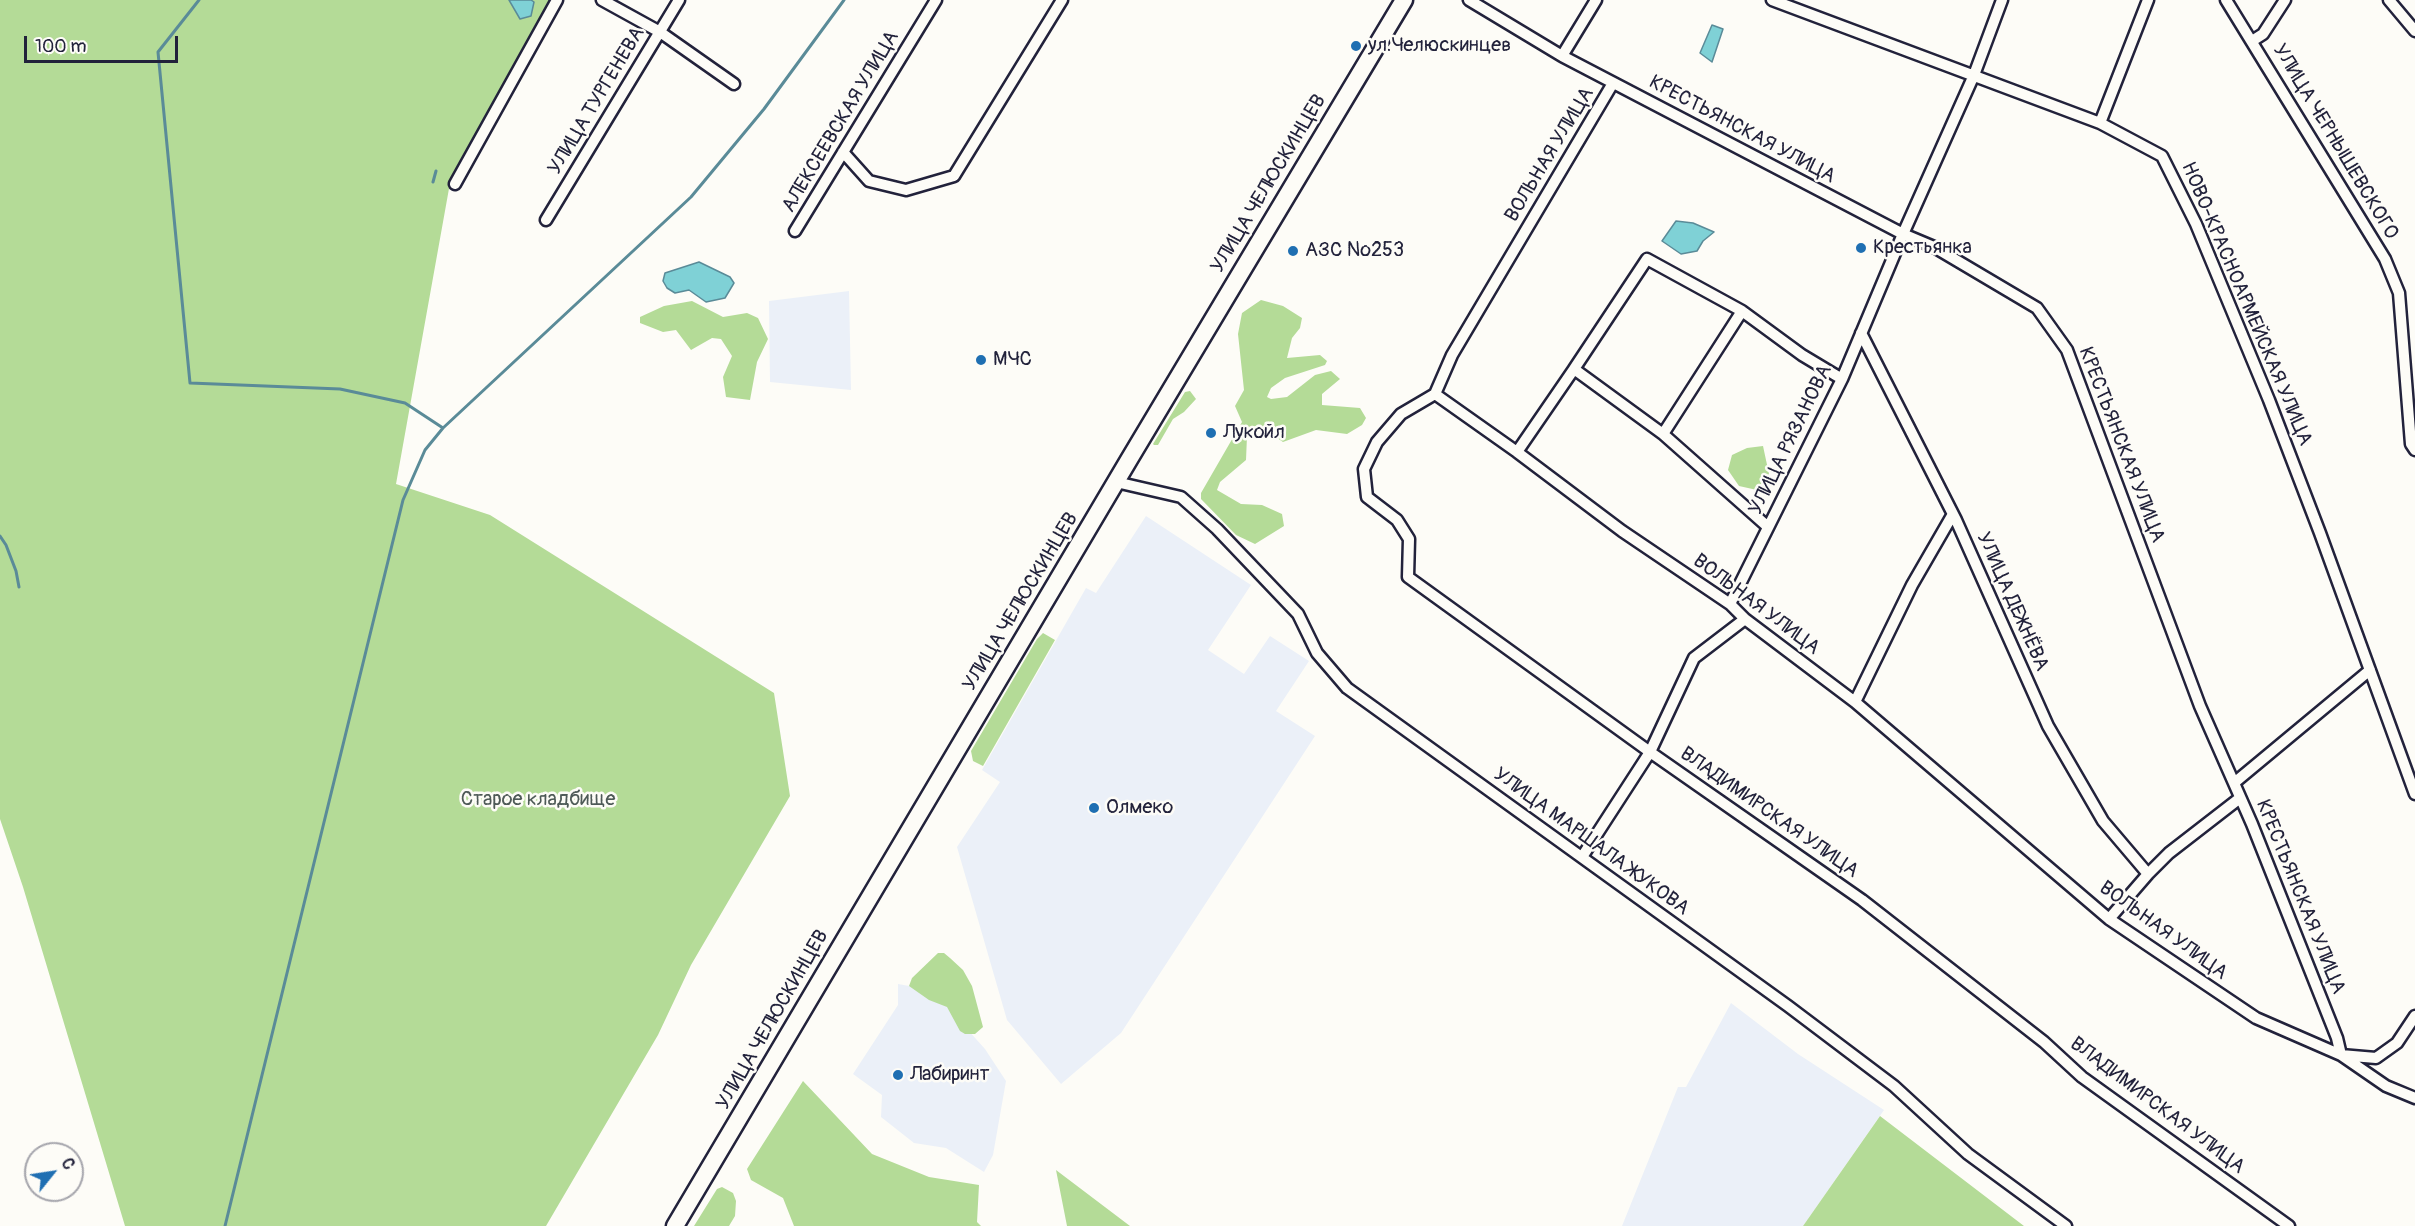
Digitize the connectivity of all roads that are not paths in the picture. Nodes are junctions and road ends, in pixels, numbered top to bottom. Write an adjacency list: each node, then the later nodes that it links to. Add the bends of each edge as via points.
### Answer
1 (557, 0): 24 (street)
2 (602, 0): 16 (street)
3 (679, 0): 16 (street, УЛИЦА ТУРГЕНЕВА)
4 (936, 0): 23 (street, АЛЕКСЕЕВСКАЯ УЛИЦА)
5 (1062, 0): 23 (street, via 954,176 906,190 869,181)
6 (1404, 0): 36 (main road, УЛИЦА ЧЕЛЮСКИНЦЕВ)
7 (1469, 0): 18 (street, КРЕСТЬЯНСКАЯ УЛИЦА)
8 (1596, 0): 18 (street)
9 (1772, 0): 19 (street, НОВО-КРАСНОАРМЕЙСКАЯ УЛИЦА)
10 (2002, 0): 19 (street, УЛИЦА РЯЗАНОВА)
11 (2148, 0): 22 (street)
12 (2226, 0): 17 (street, УЛИЦА ЧЕРНЫШЕВСКОГО)
13 (2285, 0): 17 (street, via 2268,28)
14 (2389, 0): 15 (street)
15 (2415, 31)
16 (660, 32): 21 (street); 25 (street, УЛИЦА ТУРГЕНЕВА)
17 (2252, 41): 34 (street, УЛИЦА ЧЕРНЫШЕВСКОГО, via 2385,259 2399,293 2411,444)
18 (1562, 57): 20 (street, КРЕСТЬЯНСКАЯ УЛИЦА)
19 (1974, 75): 22 (street, НОВО-КРАСНОАРМЕЙСКАЯ УЛИЦА); 27 (street, УЛИЦА РЯЗАНОВА)
20 (1613, 83): 27 (street, КРЕСТЬЯНСКАЯ УЛИЦА); 32 (street, ВОЛЬНАЯ УЛИЦА, via 1452,355)
21 (734, 84)
22 (2100, 123): 41 (street, НОВО-КРАСНОАРМЕЙСКАЯ УЛИЦА, via 2162,156 2175,179 2273,411)
23 (843, 153): 26 (street, АЛЕКСЕЕВСКАЯ УЛИЦА)
24 (455, 184)
25 (546, 220)
26 (795, 231)
27 (1903, 234): 29 (street, УЛИЦА РЯЗАНОВА); 44 (street, КРЕСТЬЯНСКАЯ УЛИЦА, via 1934,247 2037,308 2067,350 2200,706)
28 (1742, 311): 30 (street, via 1647,259); 31 (street); 33 (street)
29 (1861, 333): 31 (street, УЛИЦА РЯЗАНОВА); 37 (street, УЛИЦА ДЕЖНЁВА)
30 (1574, 369): 33 (street); 35 (street)
31 (1842, 379): 38 (street, УЛИЦА РЯЗАНОВА)
32 (1435, 394): 35 (street, ВОЛЬНАЯ УЛИЦА); 43 (street, ВЛАДИМИРСКАЯ УЛИЦА, via 1401,414 1377,442 1364,469 1367,496 1397,520 1409,539 1408,577)
33 (1663, 434): 38 (street)
34 (2415, 450)
35 (1517, 452): 39 (street, ВОЛЬНАЯ УЛИЦА, via 1622,531)
36 (1116, 482): 47 (street, УЛИЦА МАРШАЛА ЖУКОВА, via 1181,497 1298,614 1317,653 1347,688); 53 (main road, УЛИЦА ЧЕЛЮСКИНЦЕВ)
37 (1953, 514): 42 (street, via 1912,585); 48 (street, УЛИЦА ДЕЖНЁВА, via 2048,726 2103,820)
38 (1768, 527): 39 (street, УЛИЦА РЯЗАНОВА)
39 (1730, 604): 40 (street)
40 (1745, 619): 42 (street, ВОЛЬНАЯ УЛИЦА); 43 (street, via 1694,658)
41 (2370, 670): 44 (street); 45 (street, НОВО-КРАСНОАРМЕЙСКАЯ УЛИЦА)
42 (1855, 702): 49 (street, ВОЛЬНАЯ УЛИЦА)
43 (1650, 752): 47 (street); 55 (street, ВЛАДИМИРСКАЯ УЛИЦА, via 1862,900 2044,1042 2082,1077)
44 (2234, 783): 46 (street, КРЕСТЬЯНСКАЯ УЛИЦА)
45 (2415, 794)
46 (2241, 798): 48 (street, via 2195,831); 51 (street, КРЕСТЬЯНСКАЯ УЛИЦА)
47 (1582, 857): 54 (street, УЛИЦА МАРШАЛА ЖУКОВА, via 1894,1086 1968,1154)
48 (2148, 874): 49 (street)
49 (2109, 919): 51 (street, ВОЛЬНАЯ УЛИЦА, via 2256,1018)
50 (2415, 1016): 51 (street, via 2397,1043 2376,1058)
51 (2342, 1055): 52 (street, via 2386,1086)
52 (2415, 1098)
53 (675, 1226)
54 (2066, 1226)
55 (2289, 1226)

